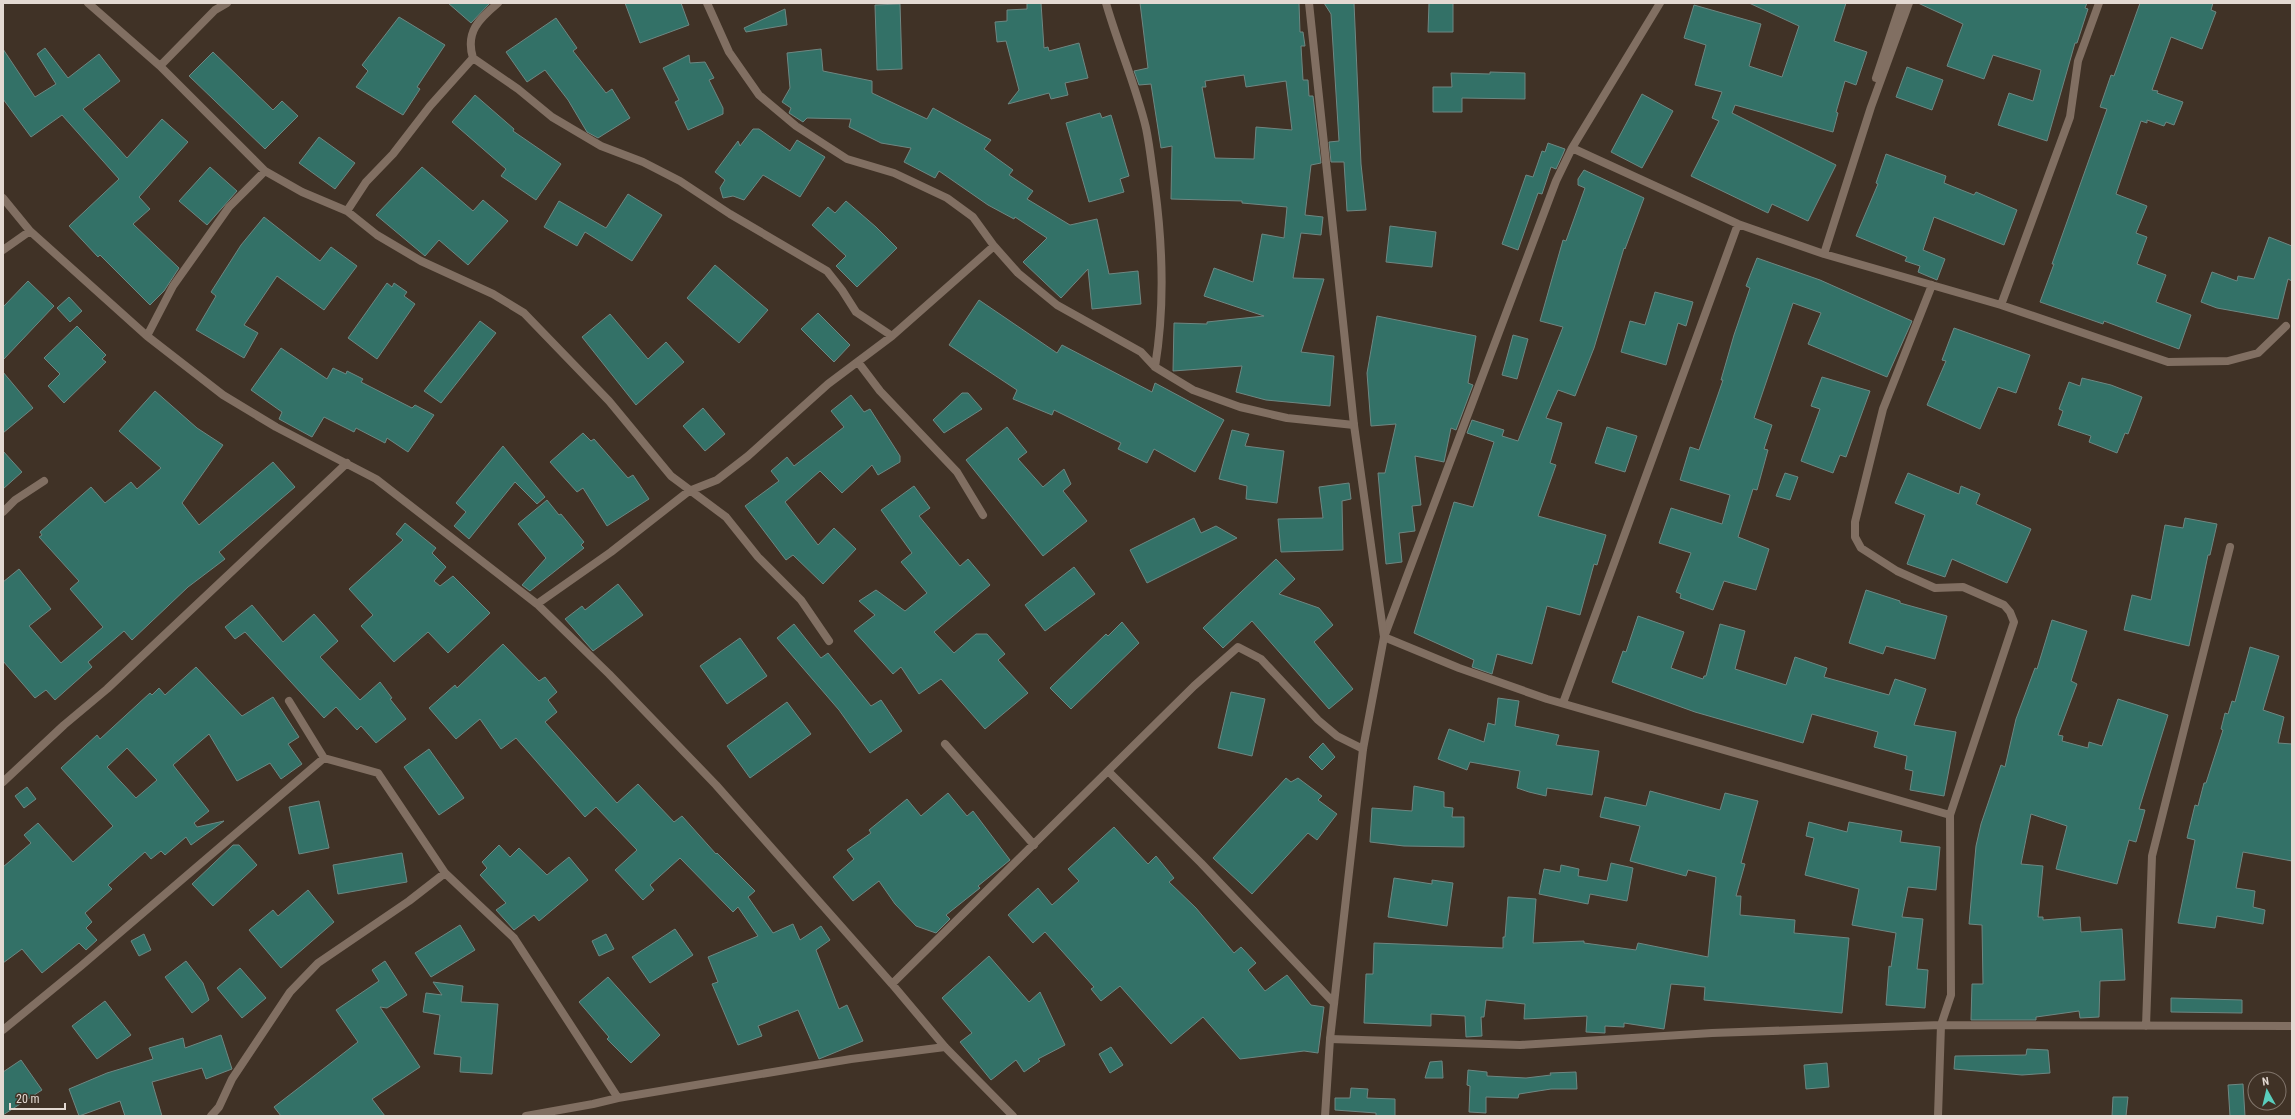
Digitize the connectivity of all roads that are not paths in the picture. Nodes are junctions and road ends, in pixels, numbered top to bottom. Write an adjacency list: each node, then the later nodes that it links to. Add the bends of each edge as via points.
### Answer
1 (88, 3): 12 (street)
2 (227, 3): 12 (street, via 216,10)
3 (498, 3): 11 (street, via 477,23 470,38)
4 (707, 3): 19 (street, via 729,52 759,96 796,126 847,159 894,173 947,198 973,217)
5 (1106, 3): 28 (street, via 1146,128 1153,170 1161,231 1163,290 1162,329)
6 (1309, 3): 29 (street)
7 (1660, 3): 13 (street)
8 (1901, 3): 21 (street)
9 (1909, 3): 21 (street, via 1871,107)
10 (2099, 3): 23 (street, via 2078,61 2070,117)
11 (473, 58): 16 (street, via 430,106 393,154 366,182); 26 (street, via 518,89 552,117 601,146 643,162 680,182 827,271 856,312)
12 (160, 66): 14 (street)
13 (1572, 148): 17 (street); 37 (street, via 1556,181)
14 (265, 171): 16 (street, via 302,192); 25 (street, via 229,206 173,286)
15 (3, 198): 18 (street)
16 (347, 212): 32 (street, via 377,235 421,261 494,294 524,313 609,401 671,476)
17 (1738, 224): 21 (street); 40 (street)
18 (30, 231): 20 (street); 25 (street)
19 (994, 246): 26 (street); 28 (street, via 1018,273 1057,305 1141,352)
20 (3, 250)
21 (1824, 254): 22 (street)
22 (1932, 286): 23 (street); 46 (street, via 1883,409 1855,522 1855,537 1861,548 1897,571 1935,588 1963,588 2004,605 2014,622)
23 (2001, 305): 24 (street, via 2168,362 2228,361 2258,353)
24 (2286, 326)
25 (147, 336): 30 (street, via 223,395 276,427)
26 (892, 336): 27 (street)
27 (858, 362): 32 (street, via 828,384 748,456 717,480); 34 (street, via 880,391 957,472)
28 (1156, 367): 29 (street, via 1193,390 1240,407 1287,418)
29 (1354, 425): 37 (street)
30 (347, 463): 36 (street, via 376,479); 45 (street, via 107,689)
31 (44, 481): 33 (street, via 15,500)
32 (689, 491): 36 (street, via 611,552); 38 (street, via 708,502 726,518 758,557 801,600)
33 (3, 512)
34 (983, 515)
35 (2230, 548): 52 (street, via 2152,856)
36 (537, 604): 49 (street, via 716,785)
37 (1384, 637): 40 (street, via 1459,668); 42 (street)
38 (829, 641)
39 (289, 701): 43 (street)
40 (1563, 703): 46 (street)
41 (944, 744): 47 (street)
42 (1362, 749): 44 (street, via 1337,736 1318,720 1261,659 1238,647 1194,686); 50 (street)
43 (324, 758): 48 (street, via 378,773); 54 (street)
44 (1108, 771): 47 (street); 50 (street, via 1201,863)
45 (3, 782)
46 (1950, 815): 51 (street, via 1951,996)
47 (1034, 844): 49 (street)
48 (445, 873): 57 (street, via 514,938); 58 (street, via 410,902 318,964 290,992)
49 (892, 984): 56 (street)
50 (1334, 1003): 55 (street)
51 (1941, 1025): 52 (street); 55 (street, via 1712,1033 1520,1045); 62 (street)
52 (2146, 1026): 53 (street)
53 (2292, 1026)
54 (3, 1030)
55 (1330, 1039): 61 (street)
56 (945, 1047): 57 (street, via 851,1059); 60 (street)
57 (618, 1098): 59 (street)
58 (211, 1116)
59 (526, 1116)
60 (1013, 1116)
61 (1325, 1116)
62 (1938, 1116)

